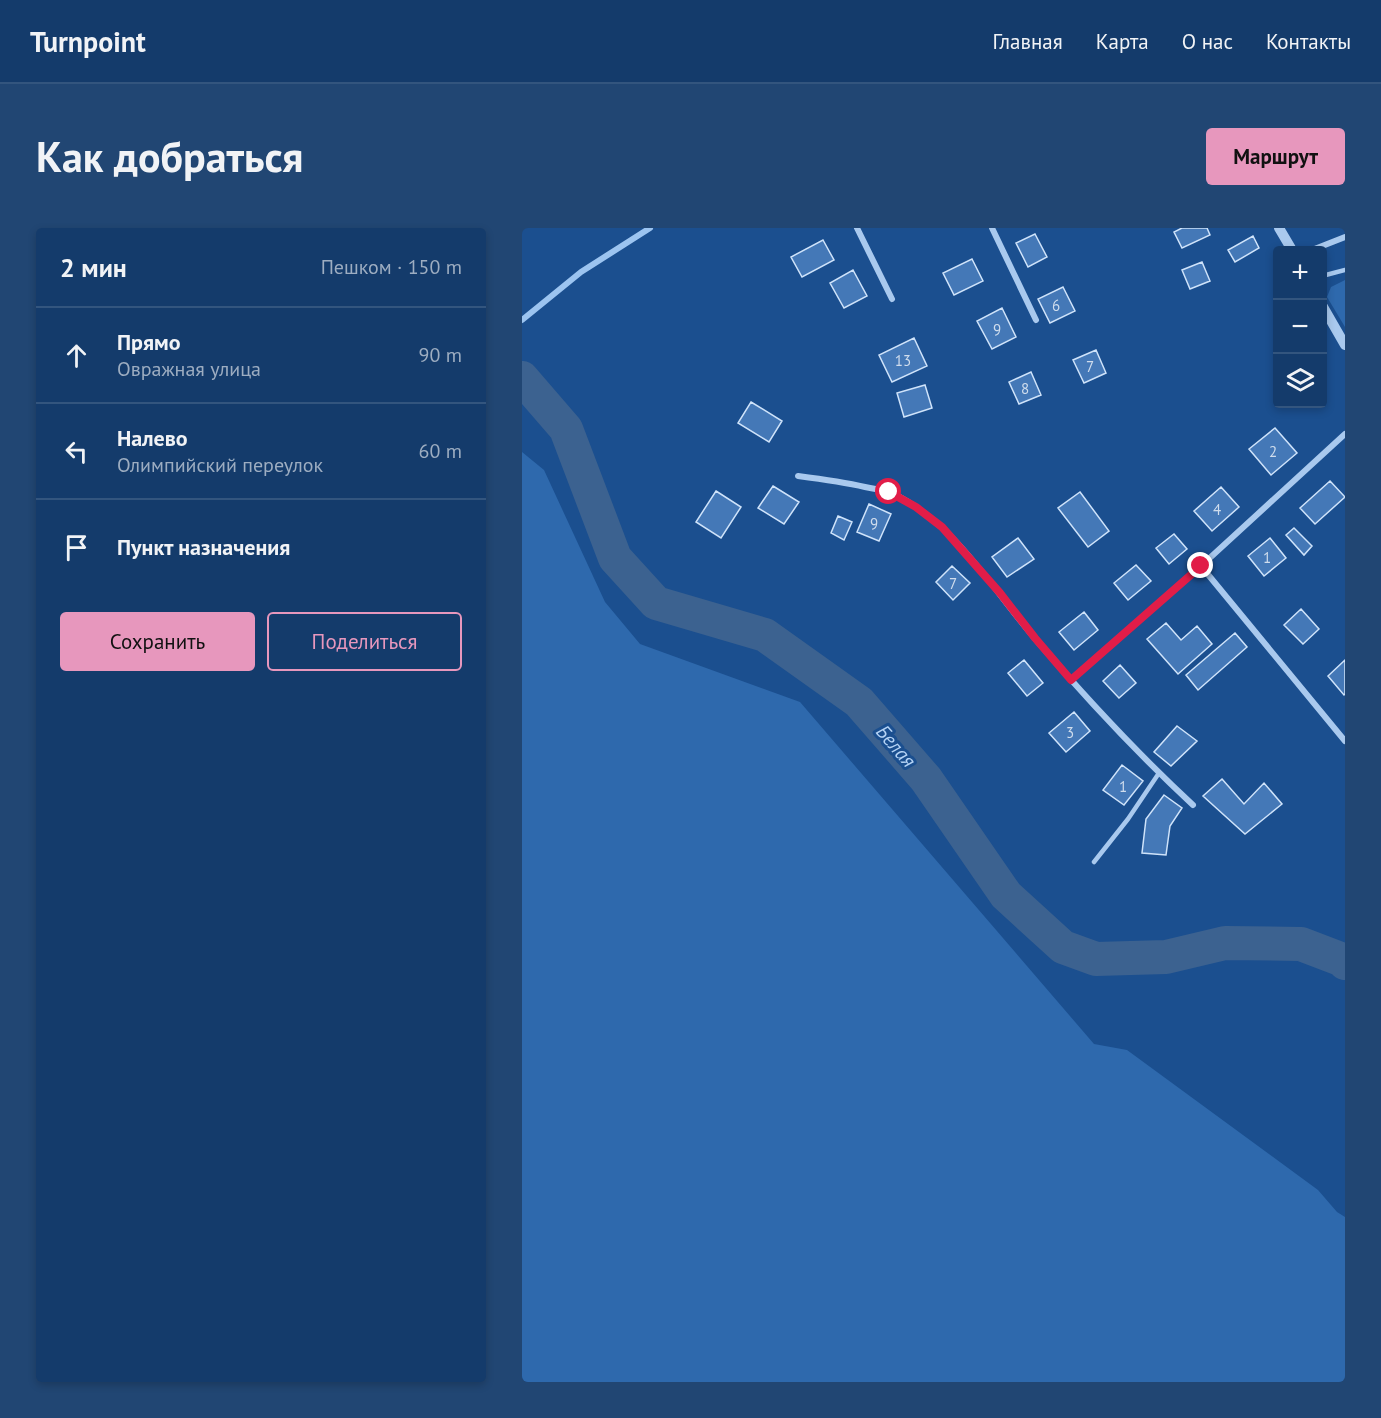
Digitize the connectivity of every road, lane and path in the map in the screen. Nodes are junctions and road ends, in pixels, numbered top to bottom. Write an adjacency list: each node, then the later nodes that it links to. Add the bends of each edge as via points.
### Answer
1 (857, 228): 9 (street)
2 (992, 228): 11 (street)
3 (1279, 228): 5 (street)
4 (1345, 237): 6 (street)
5 (1290, 246)
6 (1322, 246)
7 (1345, 270): 8 (lane)
8 (1327, 275)
9 (892, 299)
10 (1327, 312): 12 (street)
11 (1036, 320)
12 (1345, 345)
13 (1345, 434): 15 (street)
14 (798, 476): 16 (street, via 889,492 916,507 942,527)
15 (1201, 566): 16 (street); 17 (street)
16 (1071, 680): 18 (street)
17 (1345, 741)
18 (1159, 773): 19 (street); 20 (lane)
19 (1193, 805)
20 (1094, 862)

